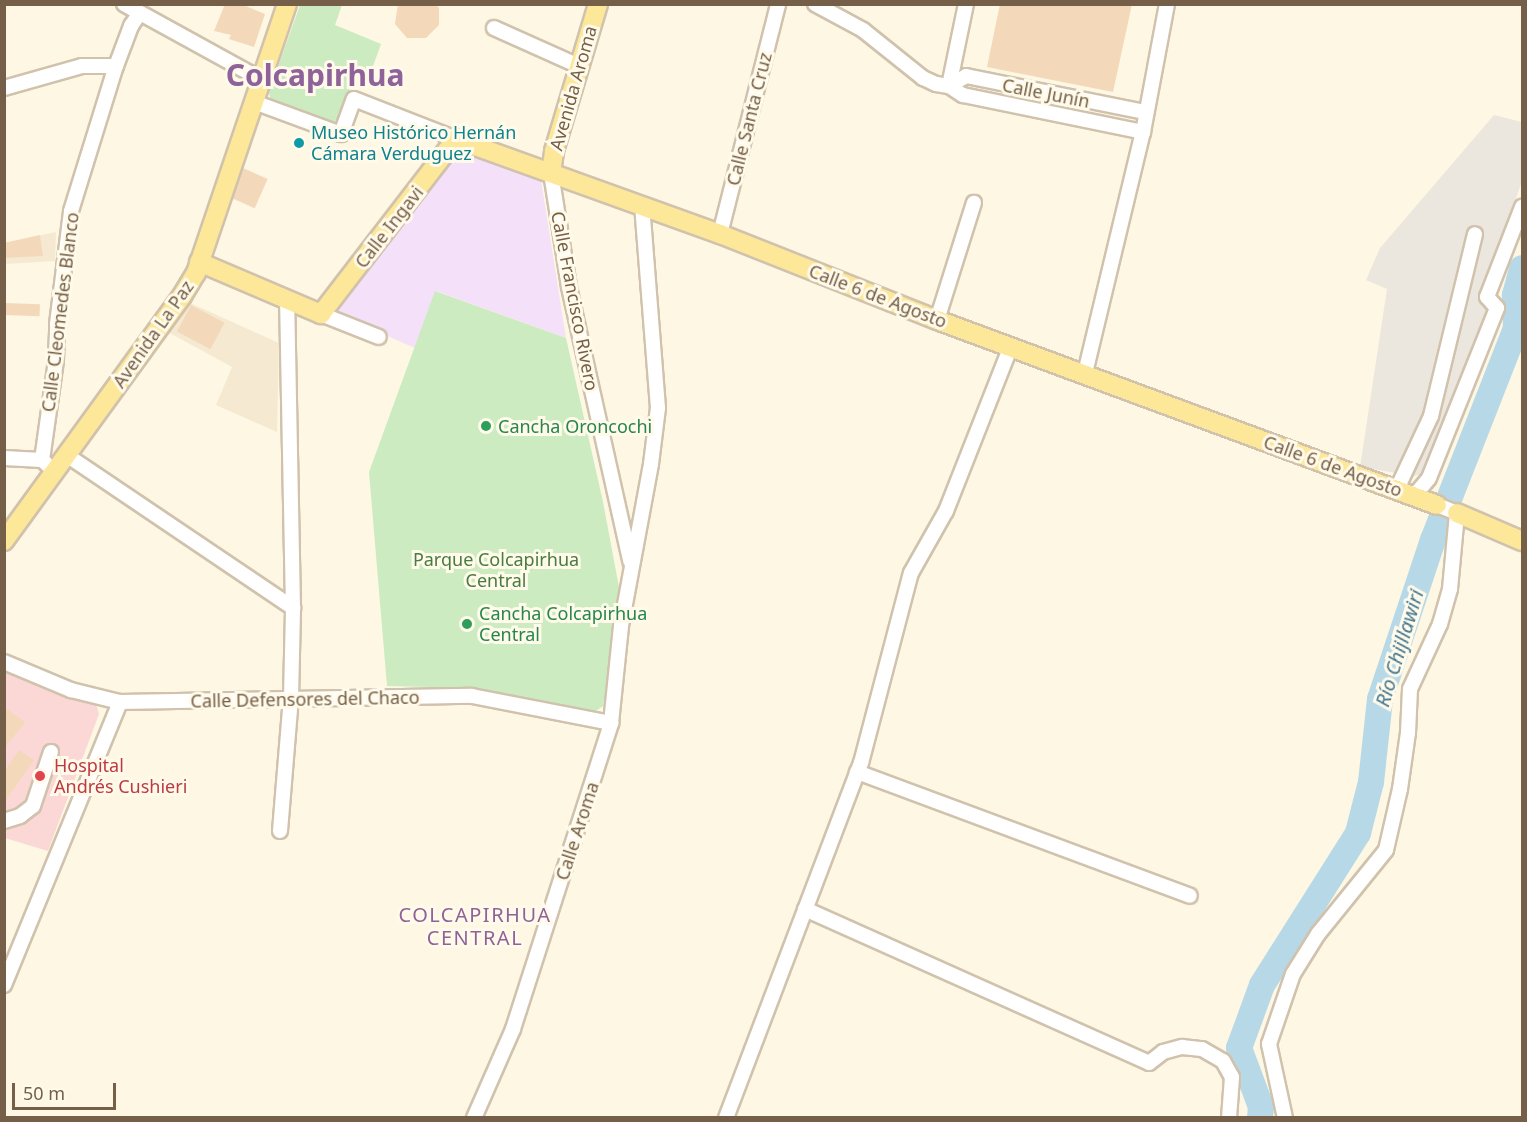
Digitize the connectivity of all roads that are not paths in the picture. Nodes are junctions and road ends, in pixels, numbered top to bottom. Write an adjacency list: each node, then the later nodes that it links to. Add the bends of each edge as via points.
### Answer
1 (123, 4): 8 (street)
2 (287, 4): 12 (main road, Avenida La Paz)
3 (598, 4): 11 (main road, Avenida Aroma)
4 (778, 4): 23 (street, Calle Santa Cruz)
5 (815, 4): 13 (street, Calle Junín, via 863,30 923,78)
6 (966, 4): 13 (street)
7 (1167, 4): 16 (street)
8 (139, 14): 10 (street, Calle Cleomedes Blanco); 12 (street)
9 (494, 28): 11 (street)
10 (116, 66): 14 (street, via 82,66); 34 (street, Calle Cleomedes Blanco, via 71,211 57,324)
11 (579, 66): 19 (main road, Avenida Aroma)
12 (262, 80): 15 (main road, Avenida La Paz)
13 (949, 86): 16 (street, Calle Junín, via 966,76); 17 (street, Calle Junín, via 963,95)
14 (4, 88)
15 (254, 102): 18 (street, Calle 6 de Agosto, via 341,134 354,99); 25 (main road, Avenida La Paz)
16 (1145, 112): 17 (street)
17 (1143, 132): 31 (street)
18 (456, 139): 19 (main road, Calle 6 de Agosto); 27 (main road, Calle Ingavi)
19 (551, 173): 21 (main road, Calle 6 de Agosto); 39 (street, Calle Francisco Rivero, via 569,287)
20 (974, 203): 28 (street)
21 (642, 206): 23 (main road, Calle 6 de Agosto); 39 (street, Calle Aroma, via 658,408)
22 (1522, 207): 35 (street, via 1487,297 1497,308 1429,477)
23 (720, 234): 28 (main road, Calle 6 de Agosto)
24 (1475, 234): 35 (street, via 1431,416)
25 (200, 262): 26 (main road); 32 (main road, Avenida La Paz, via 182,296)
26 (287, 300): 27 (main road); 40 (street)
27 (321, 314): 29 (street)
28 (938, 320): 30 (main road, Calle 6 de Agosto)
29 (379, 337)
30 (1011, 346): 31 (main road, Calle 6 de Agosto); 46 (street, via 945,511 911,573)
31 (1084, 373): 35 (main road, Calle 6 de Agosto)
32 (68, 456): 34 (main road, Avenida La Paz); 40 (street)
33 (4, 458): 34 (street)
34 (48, 466): 37 (main road, Avenida La Paz)
35 (1405, 493): 36 (main road, Calle 6 de Agosto)
36 (1448, 510): 38 (main road, Calle 6 de Agosto); 55 (street, via 1450,590 1440,624 1410,689 1403,767 1386,850 1318,934 1299,964 1269,1044)
37 (4, 541)
38 (1522, 541)
39 (632, 569): 44 (street, Calle Aroma, via 621,626)
40 (293, 608): 42 (street)
41 (4, 662): 43 (street, Calle Defensores del Chaco, via 71,690)
42 (291, 698): 43 (street, Calle Defensores del Chaco); 44 (street, Calle Defensores del Chaco, via 472,696); 48 (street)
43 (120, 702): 51 (street)
44 (611, 723): 52 (street, Calle Aroma, via 513,1029)
45 (51, 752): 47 (street, via 33,806)
46 (857, 772): 49 (street); 50 (street)
47 (4, 821)
48 (280, 831)
49 (1190, 896)
50 (806, 909): 53 (street); 54 (street, via 1149,1063 1163,1052 1182,1047 1202,1049 1223,1061 1232,1077)
51 (4, 985)
52 (474, 1118)
53 (726, 1118)
54 (1229, 1118)
55 (1285, 1118)

